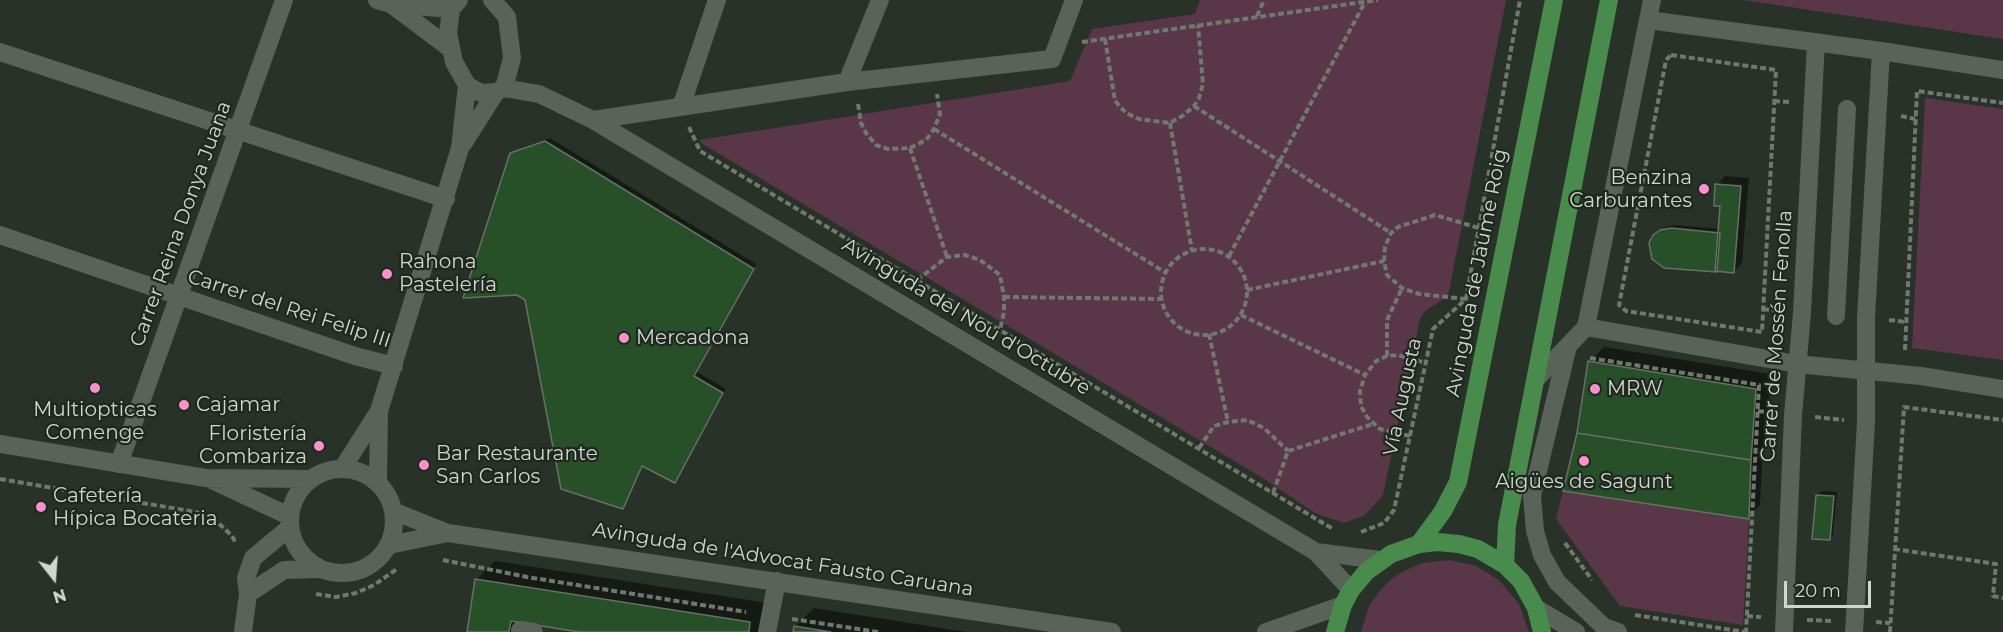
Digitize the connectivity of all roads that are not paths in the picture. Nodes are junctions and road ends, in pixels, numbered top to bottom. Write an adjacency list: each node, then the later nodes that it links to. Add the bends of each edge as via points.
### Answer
1 (284, 0): 26 (street, Carrer Reina Donya Juana)
2 (492, 0): 11 (street)
3 (717, 0): 23 (street)
4 (880, 0): 19 (street)
5 (1074, 0): 19 (street, via 1054,52)
6 (1554, 0): 49 (main road, Avinguda de Jaume Roig, via 1458,482)
7 (1609, 0): 37 (main road)
8 (1652, 0): 12 (street)
9 (384, 2): 10 (street); 14 (street)
10 (455, 5): 14 (street, via 448,33)
11 (509, 8): 17 (street)
12 (1648, 20): 13 (street); 32 (street)
13 (1816, 42): 15 (street); 34 (street, Carrer de Mossén Fenolla)
14 (451, 50): 20 (street)
15 (1881, 51): 18 (street); 36 (street)
16 (0, 52): 26 (street)
17 (512, 58): 21 (street); 22 (street, Avinguda del Nou d'Octubre)
18 (2003, 70)
19 (851, 82): 23 (street)
20 (467, 85): 21 (street, Avinguda del Nou d'Octubre, via 480,93); 27 (street)
21 (500, 90): 22 (street, Avinguda del Nou d'Octubre); 27 (street)
22 (539, 94): 25 (street, Avinguda del Nou d'Octubre)
23 (681, 107): 25 (street)
24 (1847, 109): 31 (street)
25 (593, 120): 51 (street, Avinguda del Nou d'Octubre)
26 (238, 131): 28 (street); 30 (street, Carrer Reina Donya Juana)
27 (460, 148): 28 (street)
28 (446, 199): 35 (street)
29 (0, 234): 30 (street, Carrer del Rei Felip III)
30 (178, 297): 35 (street, Carrer del Rei Felip III); 41 (street, Carrer Reina Donya Juana)
31 (1836, 316)
32 (1586, 327): 33 (street); 34 (street)
33 (1568, 346): 37 (street); 69 (street, via 1532,496 1535,531 1542,555 1557,582 1604,627)
34 (1797, 364): 36 (street); 60 (street, Carrer de Mossén Fenolla)
35 (394, 366): 39 (street)
36 (1866, 372): 38 (street); 62 (street)
37 (1536, 378): 53 (main road, via 1508,525)
38 (2003, 389)
39 (379, 411): 42 (street); 45 (street)
40 (0, 444): 41 (street)
41 (119, 464): 43 (street)
42 (342, 468): 44 (street); 45 (street, via 362,473)
43 (206, 478): 44 (street); 47 (street)
44 (310, 479): 47 (street, via 296,495)
45 (378, 484): 46 (street)
46 (393, 511): 48 (street, Avinguda de l'Advocat Fausto Caruana); 50 (street)
47 (289, 522): 54 (street, via 299,552); 56 (street, via 254,558 246,578)
48 (448, 533): 50 (street, Avinguda de l'Advocat Fausto Caruana); 55 (street, Avinguda de l'Advocat Fausto Caruana)
49 (1419, 544): 52 (main road); 53 (main road, via 1459,544 1478,549)
50 (389, 545): 54 (street, via 361,570 345,574)
51 (1324, 552): 52 (street, Avinguda del Nou d'Octubre); 57 (street, Avinguda del Nou d'Octubre)
52 (1380, 560): 57 (main road)
53 (1505, 565): 58 (main road, via 1521,581)
54 (319, 569): 56 (street, via 284,570)
55 (777, 581): 59 (street); 61 (street, Avinguda de l'Advocat Fausto Caruana)
56 (248, 594): 63 (street)
57 (1347, 597): 65 (street); 66 (main road)
58 (1536, 608): 67 (main road); 68 (street)
59 (768, 624)
60 (1785, 626)
61 (1046, 627): 64 (street, Avinguda de l'Advocat Fausto Caruana)
62 (1854, 627)
63 (243, 632)
64 (1112, 632)
65 (1266, 632)
66 (1335, 632)
67 (1542, 632)
68 (1576, 632)
69 (1618, 632)

